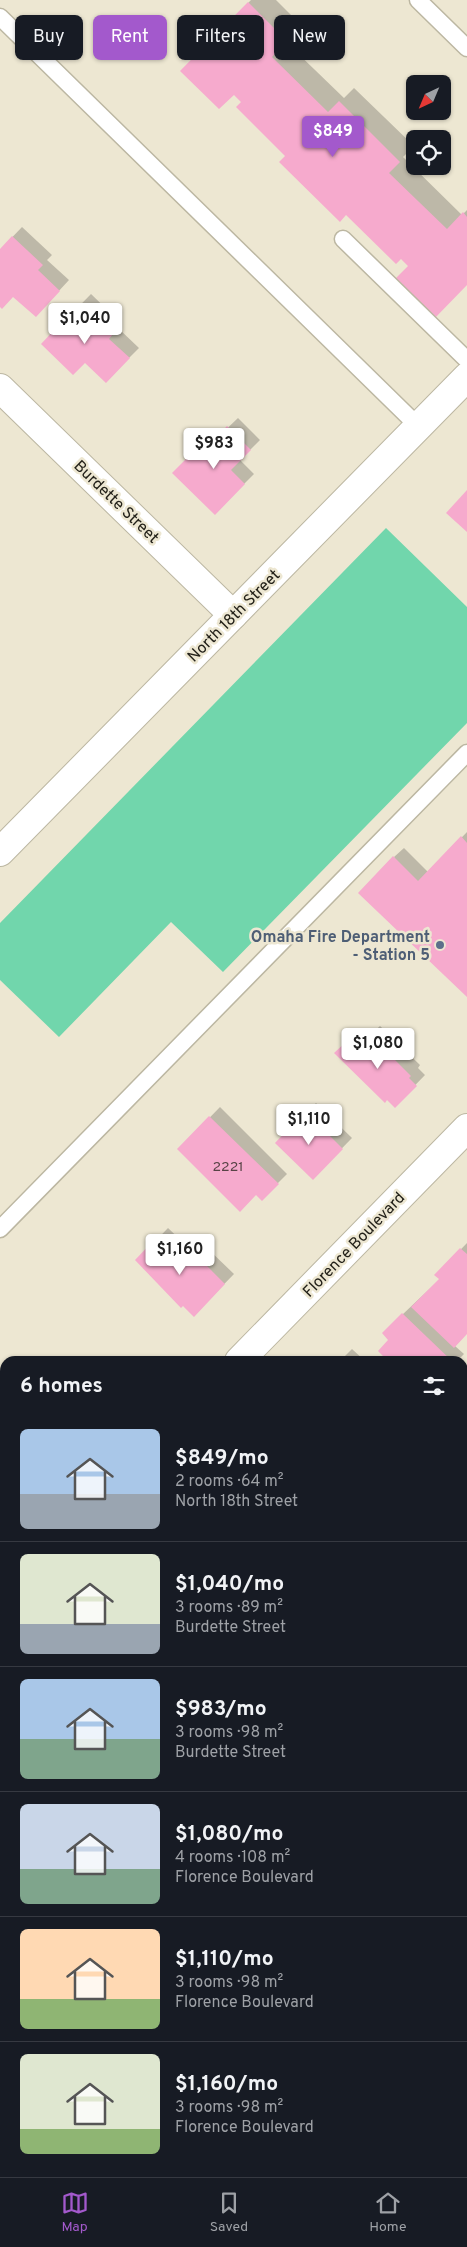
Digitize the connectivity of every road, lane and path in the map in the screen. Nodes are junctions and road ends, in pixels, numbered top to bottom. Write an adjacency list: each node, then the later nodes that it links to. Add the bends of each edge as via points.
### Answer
1 (418, 0): 3 (lane)
2 (0, 17): 8 (lane)
3 (467, 48)
4 (342, 239): 5 (lane)
5 (467, 360)
6 (467, 377): 8 (street, North 18th Street)
7 (0, 388): 9 (street, Burdette Street)
8 (418, 426): 9 (street, North 18th Street)
9 (233, 615): 11 (street, North 18th Street)
10 (467, 752): 13 (lane)
11 (0, 852)
12 (467, 1128): 14 (street, Florence Boulevard)
13 (0, 1228)
14 (244, 1356)

